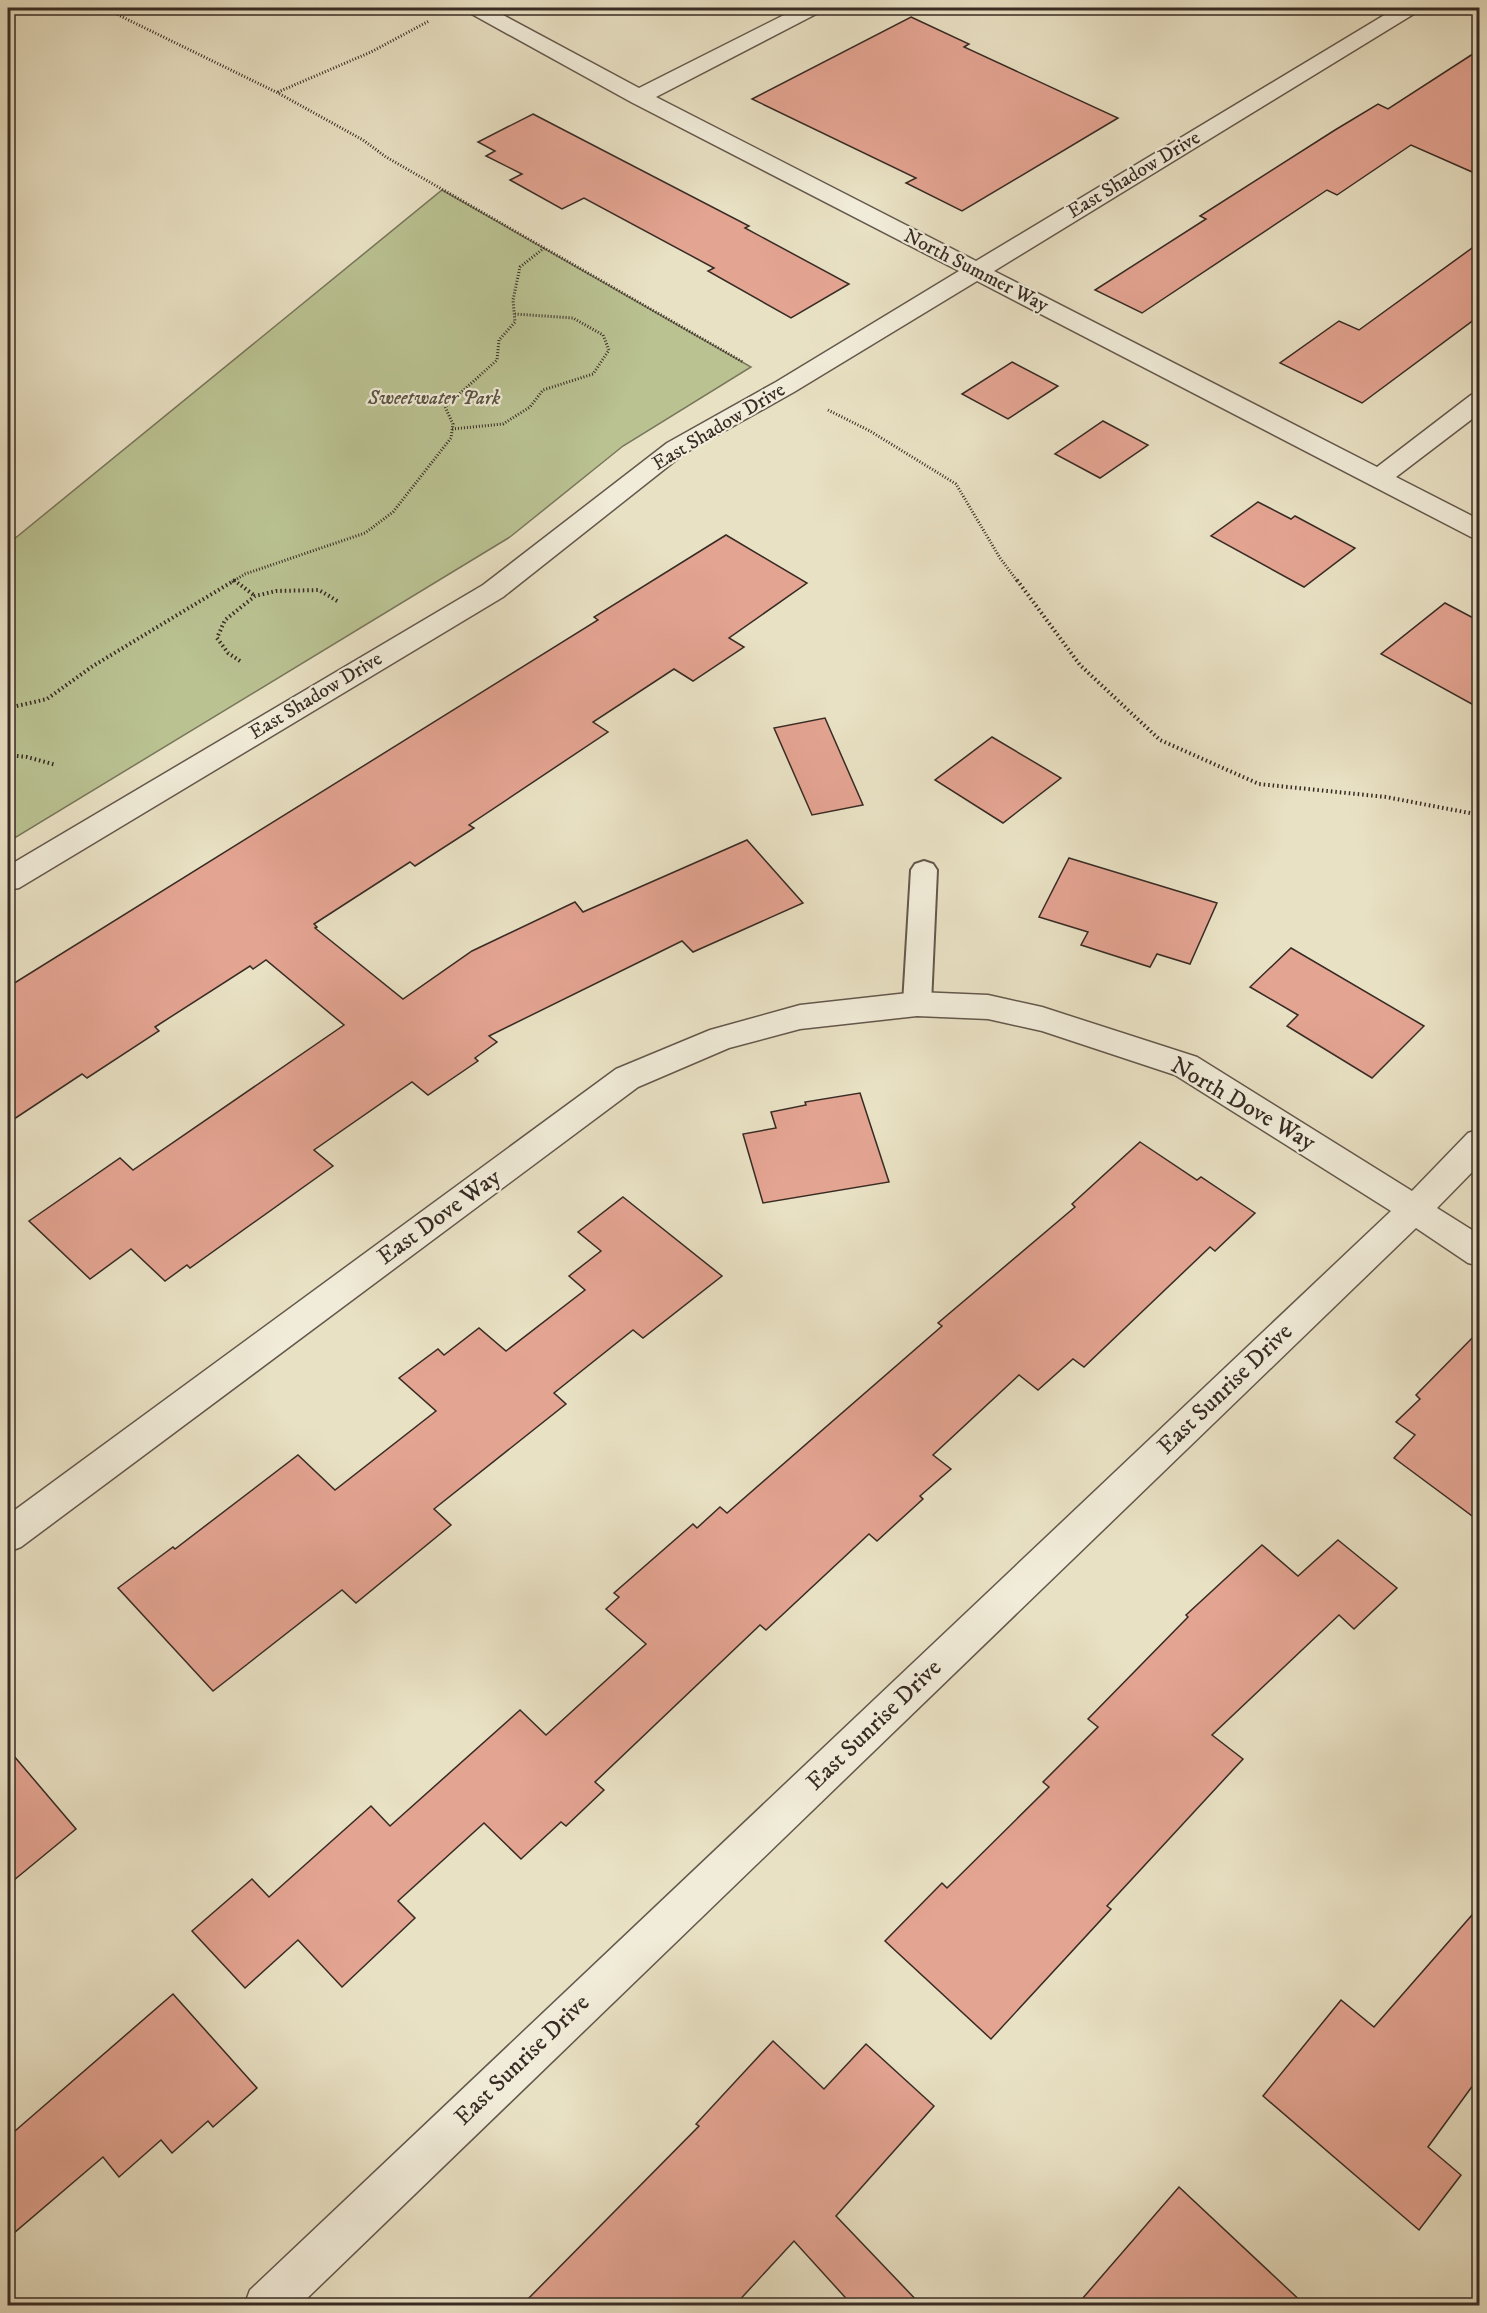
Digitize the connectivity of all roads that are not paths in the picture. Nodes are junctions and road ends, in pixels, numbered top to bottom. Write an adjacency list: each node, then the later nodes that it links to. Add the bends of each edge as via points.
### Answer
1 (475, 8): 4 (street, North Summer Way)
2 (813, 8): 4 (street)
3 (1410, 8): 5 (street, East Shadow Drive)
4 (639, 97): 5 (street, North Summer Way)
5 (977, 271): 7 (street, North Summer Way); 10 (street, East Shadow Drive, via 676,448 494,591)
6 (1479, 400): 7 (street)
7 (1378, 479): 8 (street, North Summer Way)
8 (1479, 531)
9 (924, 870): 11 (lane)
10 (8, 880)
11 (917, 1005): 13 (street, North Dove Way, via 988,1007 1042,1019 1186,1066); 15 (street, East Dove Way, via 789,1020 721,1038 627,1078)
12 (1479, 1142): 13 (street, East Sunrise Drive)
13 (1415, 1209): 14 (street, North Dove Way); 16 (street, East Sunrise Drive)
14 (1479, 1252)
15 (8, 1536)
16 (266, 2306)

